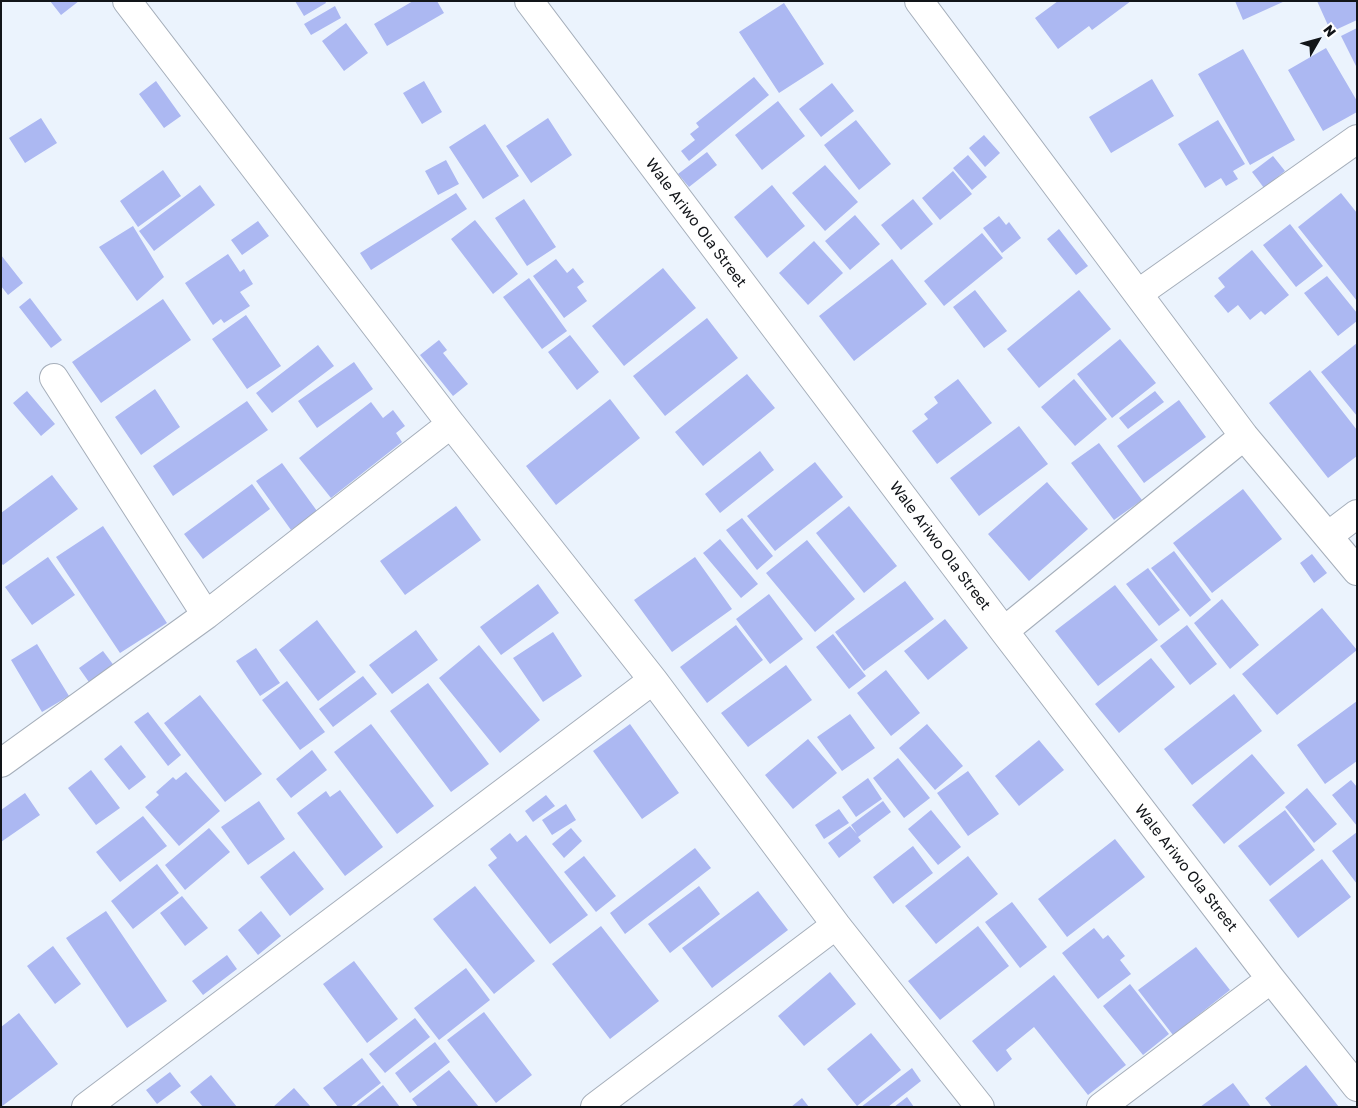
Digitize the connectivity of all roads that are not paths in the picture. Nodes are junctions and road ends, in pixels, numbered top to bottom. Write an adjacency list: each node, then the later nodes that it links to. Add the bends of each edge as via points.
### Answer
1 (127, 1): 7 (street)
2 (529, 1): 13 (street, Wale Ariwo Ola Street)
3 (919, 1): 5 (street)
4 (1357, 139): 5 (street)
5 (1139, 293): 8 (street)
6 (54, 378): 12 (street)
7 (451, 424): 12 (street); 14 (street)
8 (1244, 436): 10 (street); 13 (street)
9 (1357, 514): 10 (street)
10 (1328, 536): 11 (street)
11 (1357, 571)
12 (206, 615): 15 (street)
13 (1004, 632): 17 (street, Wale Ariwo Ola Street)
14 (652, 680): 16 (street); 19 (street)
15 (1, 763)
16 (836, 925): 20 (street); 21 (street)
17 (1271, 979): 18 (street, Wale Ariwo Ola Street); 22 (street)
18 (1357, 1087)
19 (86, 1107)
20 (595, 1107)
21 (980, 1107)
22 (1101, 1107)

